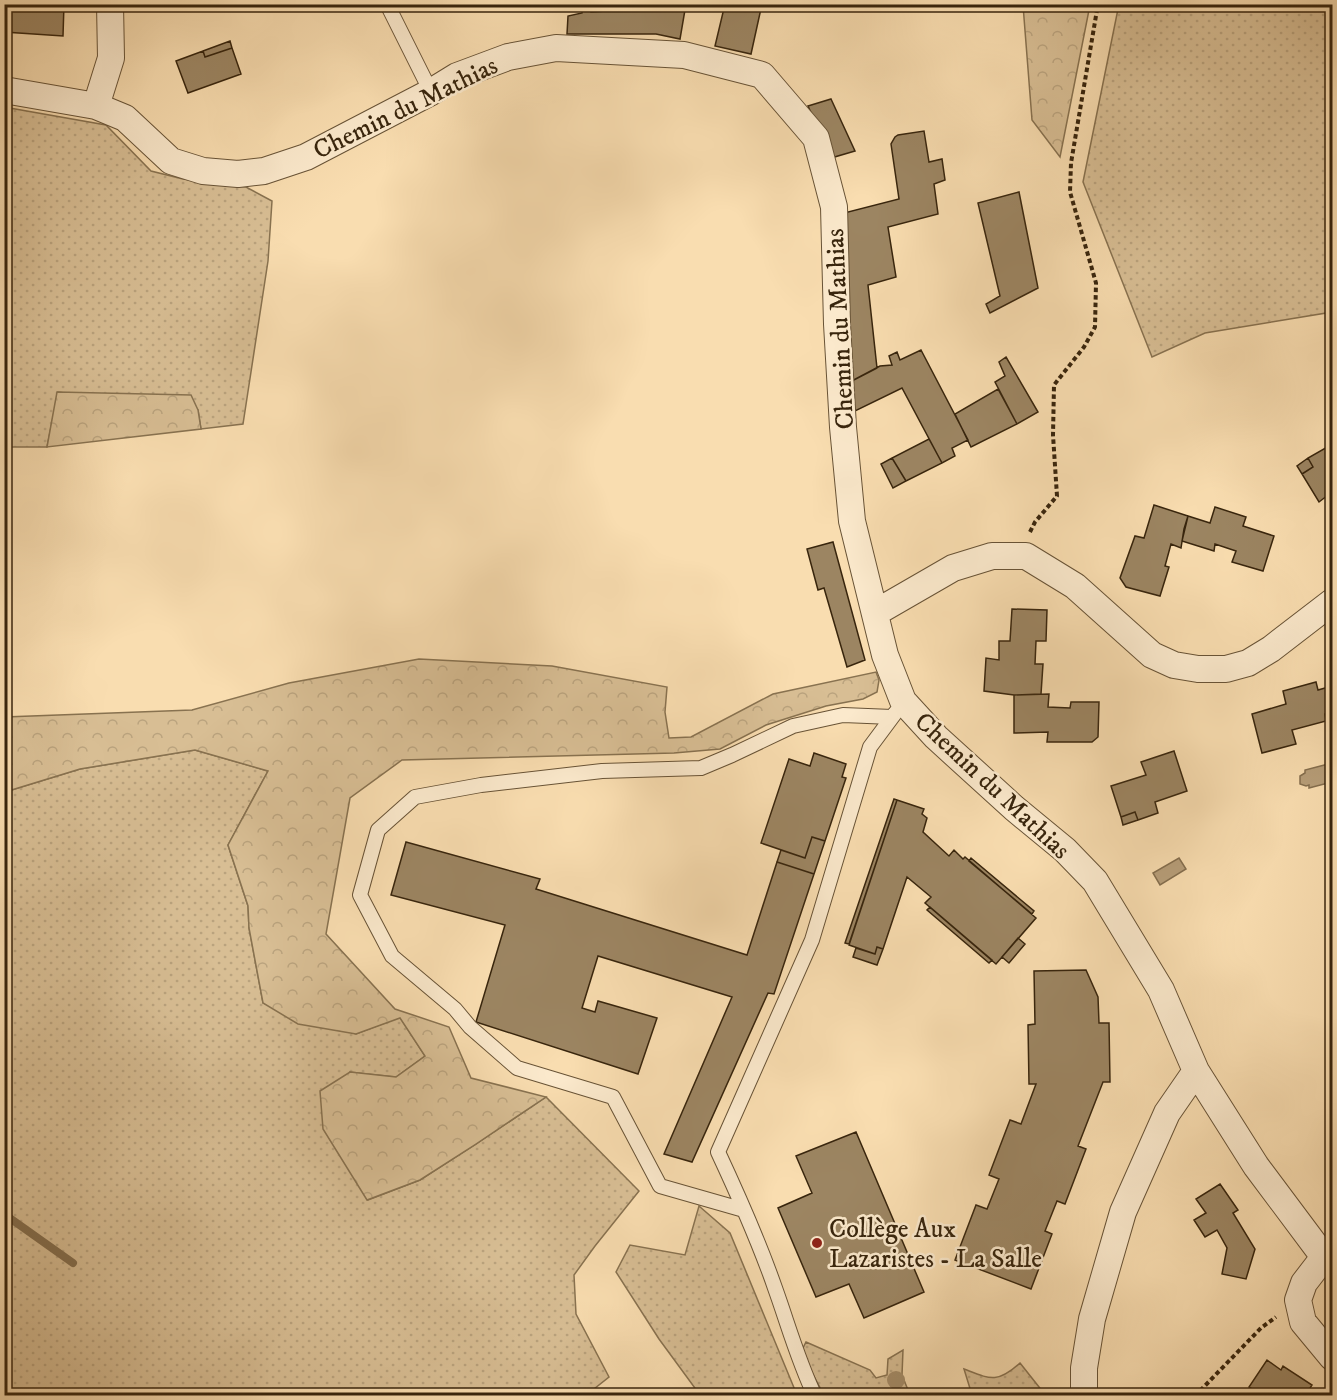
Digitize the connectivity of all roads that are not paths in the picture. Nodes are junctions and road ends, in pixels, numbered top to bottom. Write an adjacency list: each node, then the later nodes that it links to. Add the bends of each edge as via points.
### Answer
1 (110, 4): 5 (street, via 111,58)
2 (387, 4): 4 (lane)
3 (4, 90): 5 (street, Chemin du Mathias)
4 (430, 92): 5 (street, Chemin du Mathias, via 306,157 264,171 238,174 204,171 171,161 125,118); 7 (street, Chemin du Mathias, via 507,57 556,48 684,55 762,75 816,138 834,207 837,335 852,521)
5 (96, 106)
6 (1332, 602): 7 (street, via 1271,649 1248,663 1226,669 1174,665 1152,655 1075,586 1026,556 992,556 953,568)
7 (875, 613): 8 (street, Chemin du Mathias)
8 (898, 709): 9 (street, Chemin du Mathias, via 936,737 1095,881 1161,990); 10 (lane, via 870,747 812,940 718,1152); 10 (lane, via 793,726 701,768 602,771 415,797 378,830 360,895 392,956 517,1068 613,1097 660,1186)
9 (1196, 1071): 11 (street, Chemin du Mathias, via 1256,1166); 14 (street, via 1167,1113 1123,1212 1092,1319)
10 (744, 1210): 13 (lane)
11 (1328, 1260): 12 (street, Chemin du Mathias, via 1304,1283 1298,1300 1303,1322)
12 (1332, 1357)
13 (815, 1395)
14 (1084, 1395)

